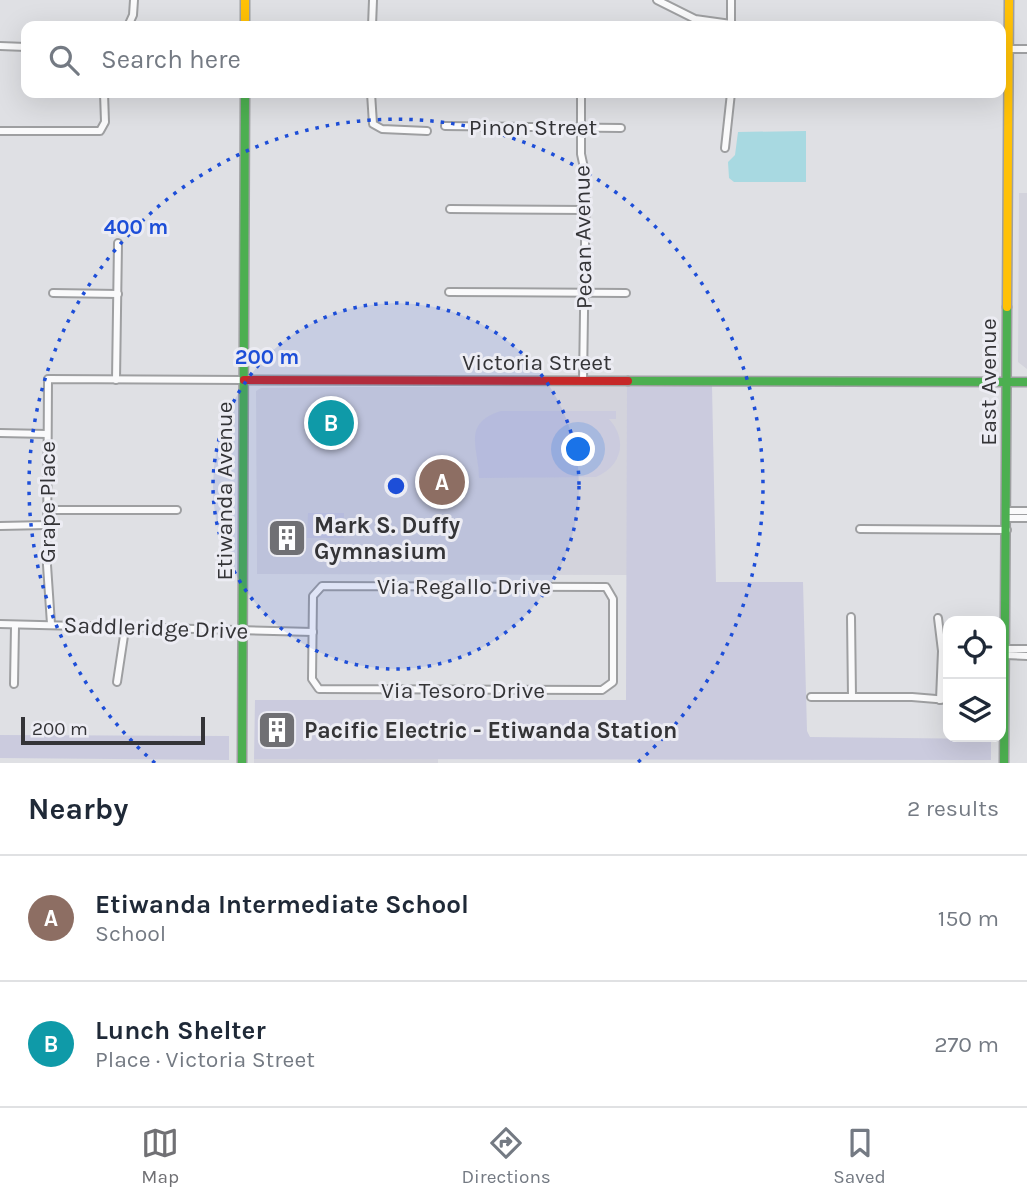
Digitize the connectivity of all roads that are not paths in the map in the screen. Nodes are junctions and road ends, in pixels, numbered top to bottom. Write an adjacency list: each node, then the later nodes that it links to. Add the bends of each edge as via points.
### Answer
1 (134, 0): 7 (street)
2 (245, 0): 8 (street)
3 (373, 0): 9 (street)
4 (657, 0): 10 (street)
5 (731, 0): 11 (street)
6 (1009, 0): 14 (street, East Avenue)
7 (131, 21)
8 (245, 21)
9 (372, 21)
10 (701, 21)
11 (731, 21)
12 (0, 46): 13 (street)
13 (21, 47)
14 (1009, 49): 15 (street); 39 (street, East Avenue)
15 (1027, 49)
16 (104, 98): 24 (street, via 105,122 100,131)
17 (245, 98): 37 (street, Etiwanda Avenue)
18 (371, 98): 25 (street, via 373,124 382,129)
19 (581, 98): 22 (street, Pecan Avenue)
20 (730, 98): 26 (street)
21 (445, 126): 22 (street, Pinon Street)
22 (581, 127): 23 (street, Pinon Street); 28 (street, Pecan Avenue)
23 (621, 128)
24 (0, 131)
25 (427, 131)
26 (725, 148)
27 (450, 209): 28 (street)
28 (586, 210): 32 (street, Pecan Avenue)
29 (118, 243): 34 (street)
30 (449, 292): 32 (street)
31 (53, 293): 34 (street)
32 (584, 293): 33 (street); 38 (street, Pecan Avenue)
33 (626, 293)
34 (118, 294): 36 (street)
35 (48, 379): 36 (street, Victoria Street); 42 (street, Grape Place)
36 (116, 380): 37 (street, Victoria Street)
37 (244, 380): 38 (street, Victoria Street); 59 (street, Etiwanda Avenue)
38 (583, 381): 39 (street, Victoria Street)
39 (1006, 381): 40 (street, Victoria Street); 46 (street, East Avenue)
40 (1027, 382)
41 (0, 433): 42 (street)
42 (47, 434): 43 (street, Grape Place)
43 (47, 510): 44 (street); 49 (street, Grape Place)
44 (177, 510)
45 (1027, 511): 46 (street)
46 (1007, 514): 47 (street); 51 (street, East Avenue)
47 (1027, 518)
48 (0, 526): 49 (street)
49 (47, 526): 56 (street, Grape Place)
50 (860, 529): 51 (street)
51 (1007, 530): 52 (street, East Avenue)
52 (1005, 616)
53 (851, 617): 69 (street)
54 (938, 618): 70 (street)
55 (0, 624): 57 (street, Saddleridge Drive)
56 (51, 624): 57 (street, Saddleridge Drive); 58 (street, Saddleridge Drive)
57 (15, 626): 66 (street)
58 (125, 629): 59 (street, Saddleridge Drive); 65 (street)
59 (243, 631): 60 (street, Saddleridge Drive); 72 (street, Etiwanda Avenue)
60 (313, 632): 67 (street, Via Tesoro Drive, via 312,679 317,688); 67 (street, Via Regallo Drive, via 313,596 322,586 606,587 611,592 613,682)
61 (1027, 649): 62 (street)
62 (1006, 652)
63 (1006, 652): 64 (street)
64 (1027, 656)
65 (117, 682)
66 (14, 684)
67 (609, 688)
68 (810, 697): 69 (street)
69 (852, 697): 70 (street)
70 (940, 700)
71 (1004, 742): 73 (street, East Avenue)
72 (242, 763)
73 (1004, 763)

